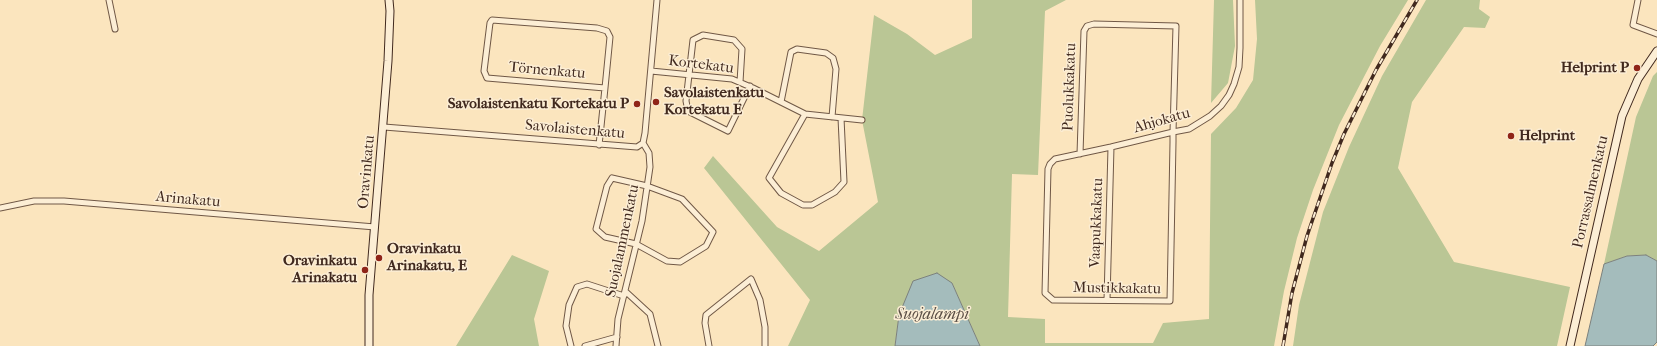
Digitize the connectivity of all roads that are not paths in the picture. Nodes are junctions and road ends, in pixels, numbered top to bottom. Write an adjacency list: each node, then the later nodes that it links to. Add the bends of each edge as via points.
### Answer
1 (109, 0): 6 (street)
2 (389, 0): 19 (street, Oravinkatu)
3 (657, 0): 9 (street, Savolaistenkatu)
4 (1240, 0): 20 (street, Ahjokatu, via 1240,48 1234,84 1221,106 1210,116 1189,129)
5 (1638, 0): 7 (street, via 1633,25)
6 (116, 29)
7 (1657, 34)
8 (1657, 51): 40 (street, Porrassalmenkatu, via 1638,79 1622,116)
9 (651, 71): 10 (street, Kortekatu); 21 (street, Savolaistenkatu)
10 (688, 75): 11 (street, Kortekatu); 11 (street, via 693,40 703,35 734,40 742,49); 12 (street, via 688,111 728,131)
11 (740, 82): 12 (street, Kortekatu)
12 (750, 86): 14 (street, Kortekatu)
13 (605, 88): 13 (street, Törnenkatu, via 610,37 607,31 597,28 492,20 490,23 484,71 487,78); 22 (street)
14 (781, 102): 15 (street, Kortekatu); 16 (street, via 791,52 797,49 826,53 833,58 836,69)
15 (805, 114): 16 (street, Kortekatu); 17 (street, via 770,178 781,192 803,205 818,202 835,192 844,182)
16 (832, 117): 17 (street, Kortekatu)
17 (840, 118): 18 (street, Kortekatu)
18 (862, 120)
19 (384, 127): 22 (street, Savolaistenkatu); 28 (street, Oravinkatu)
20 (1173, 132): 23 (street, Ahjokatu); 24 (street, Puolukkakatu, via 1176,26 1094,24 1084,31); 31 (street, Mustikkakatu, via 1170,301)
21 (643, 143): 22 (street, Savolaistenkatu, via 637,147); 26 (street, Suojalammenkatu, via 649,153)
22 (599, 145)
23 (1112, 147): 24 (street, Ahjokatu); 31 (street, Vaapukkakatu)
24 (1080, 154): 25 (street, Ahjokatu, via 1055,159)
25 (1048, 169): 31 (street, Mustikkakatu, via 1045,293 1053,300)
26 (647, 186): 29 (street, Suojalammenkatu); 29 (street, via 612,178 607,186 596,229 605,237); 29 (street, via 682,199 713,232 706,246 680,262 667,261)
27 (0, 208): 28 (street, Arinakatu, via 34,201 64,202)
28 (375, 227): 33 (street, Oravinkatu, via 369,296)
29 (636, 244): 30 (street, Suojalammenkatu)
30 (624, 294): 32 (street, Suojalammenkatu); 34 (street, via 587,284 577,287 569,305 566,326); 37 (street, via 650,314)
31 (1107, 300)
32 (617, 337): 35 (street); 36 (street, Suojalammenkatu)
33 (369, 346)
34 (571, 346)
35 (585, 346)
36 (616, 346)
37 (658, 346)
38 (709, 346): 39 (street, via 706,315 751,279 760,300)
39 (766, 346)
40 (1570, 346)

